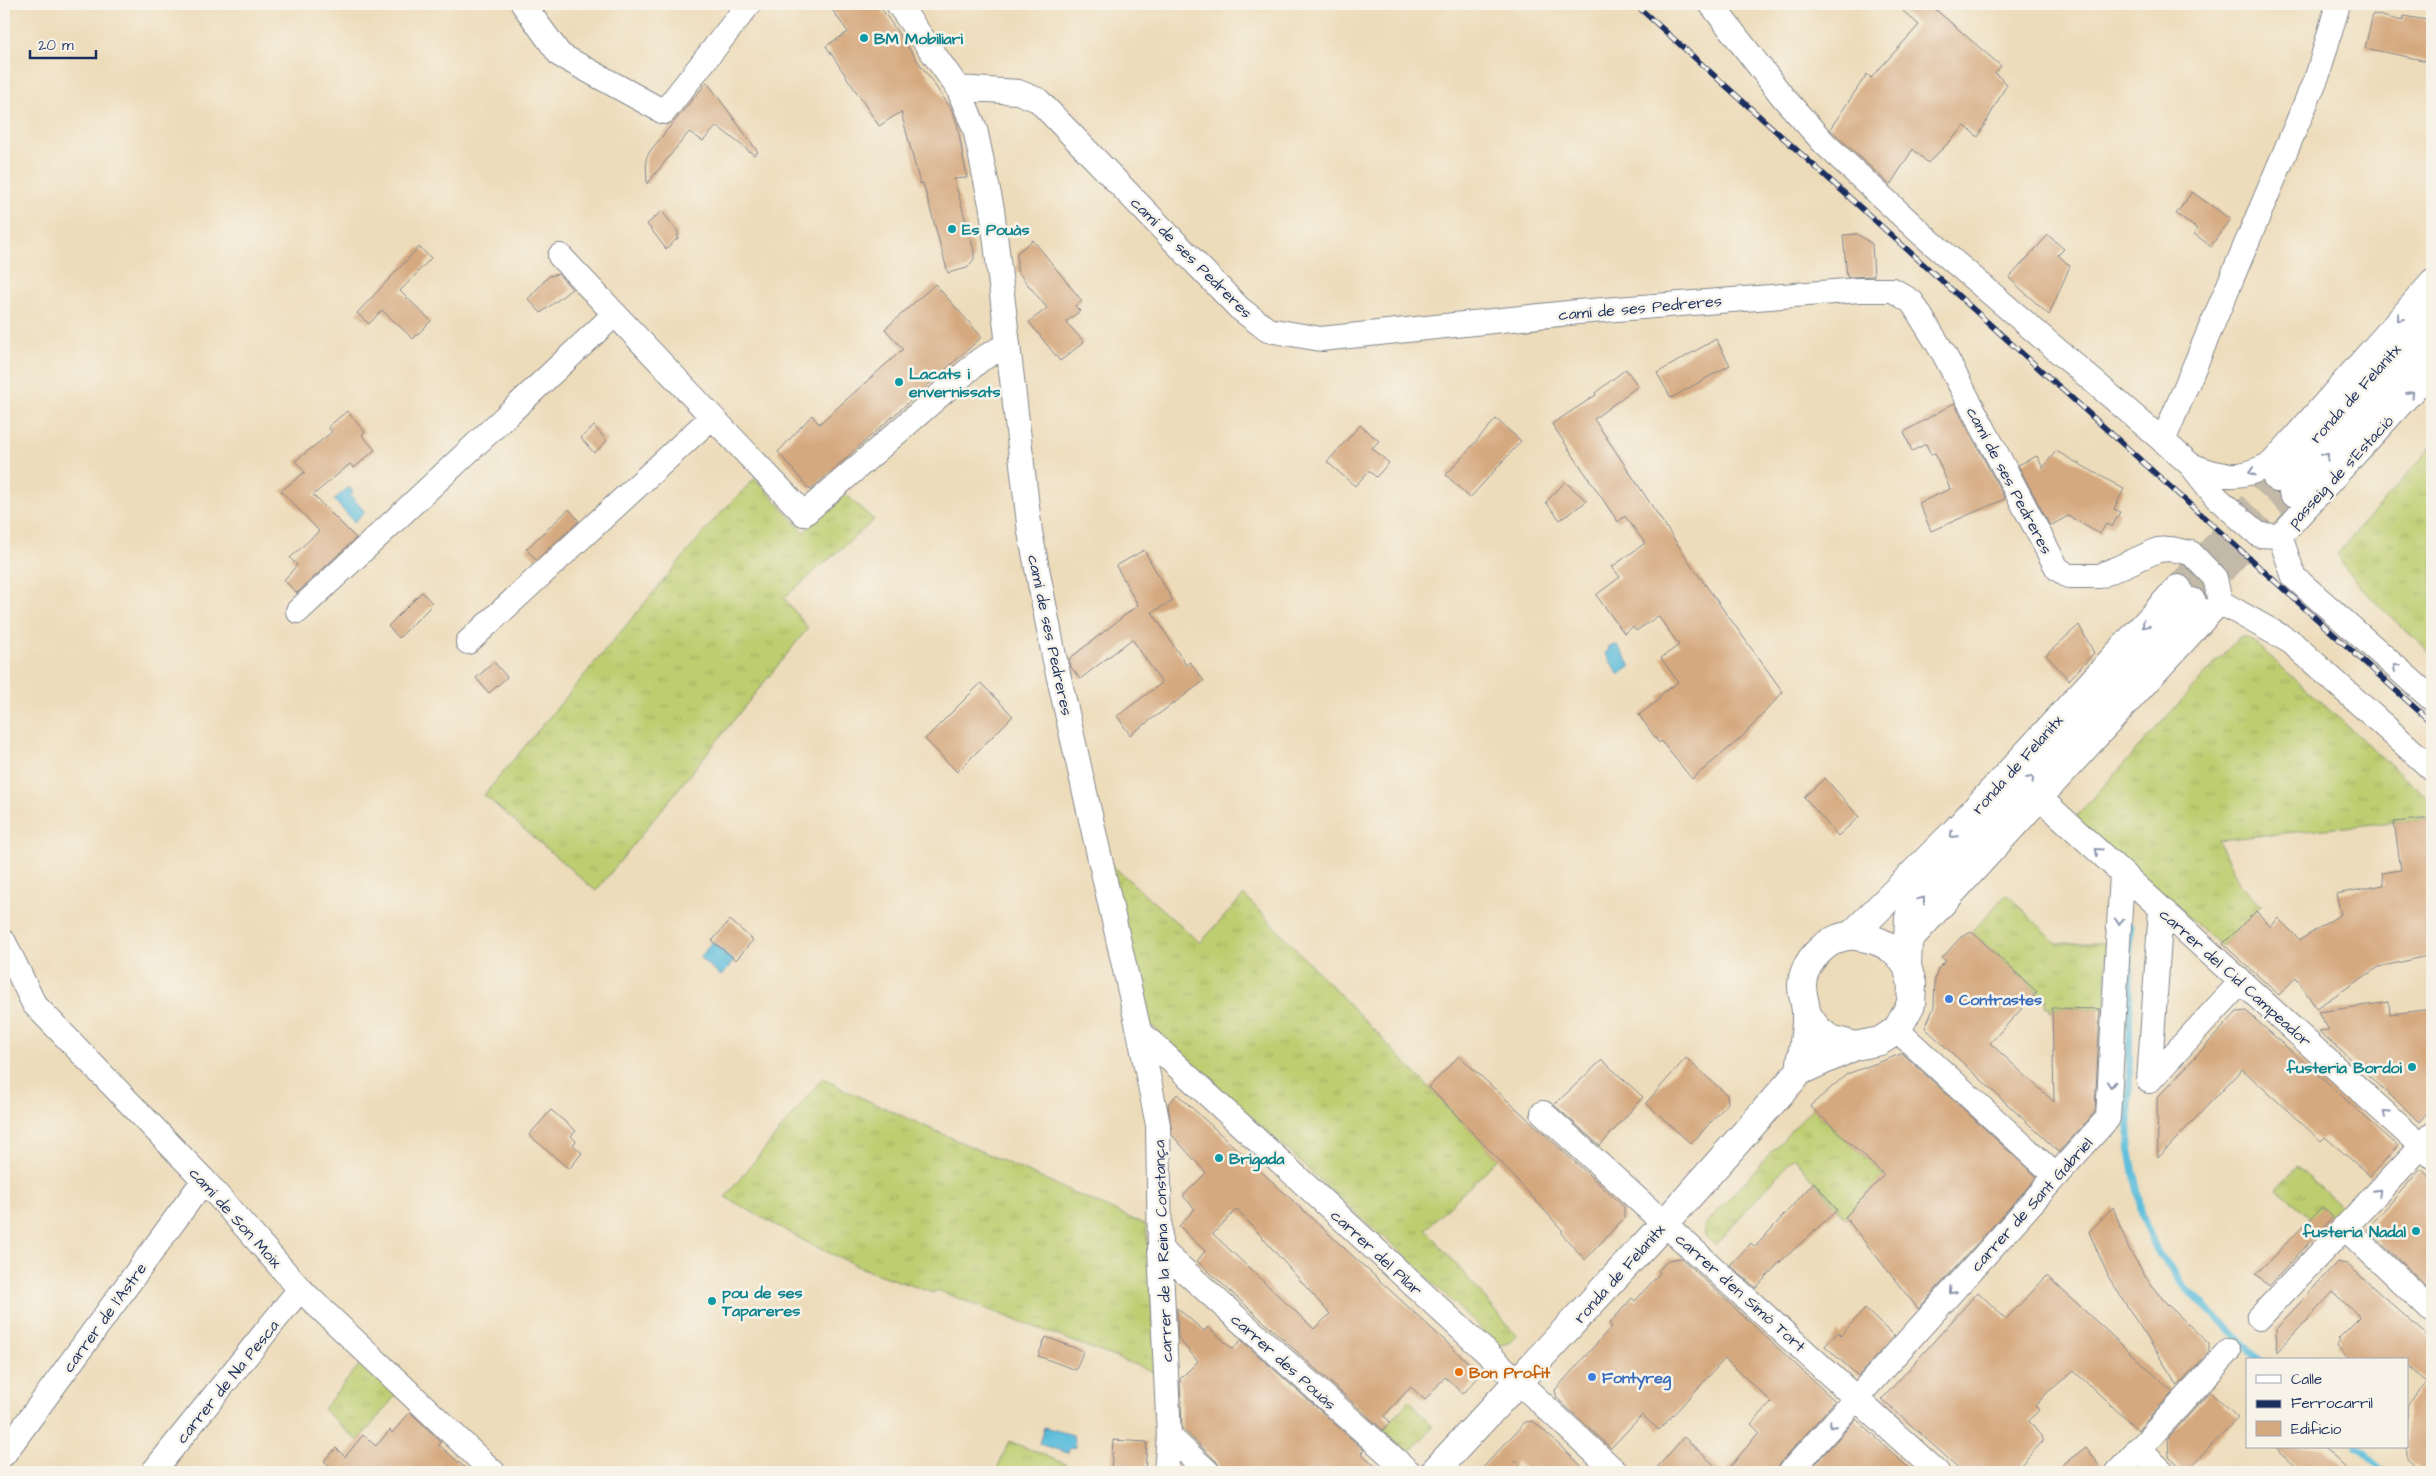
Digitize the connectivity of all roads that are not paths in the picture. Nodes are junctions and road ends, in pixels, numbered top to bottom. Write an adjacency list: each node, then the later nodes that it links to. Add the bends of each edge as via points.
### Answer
1 (523, 4): 2 (street, via 560,55 664,112)
2 (749, 4)
3 (898, 4): 6 (street, camí de ses Pedreres)
4 (1711, 4): 15 (street, via 1825,144 1923,235)
5 (2338, 4): 15 (street, via 2318,74)
6 (958, 88): 12 (street, camí de ses Pedreres, via 976,129 992,209); 18 (street, camí de ses Pedreres, via 1018,92 1038,100 1239,308 1268,330 1321,339 1578,312 1893,290 1912,302 1944,354 2057,568 2068,576 2100,576 2158,550 2191,553 2216,578)
7 (560, 256): 10 (street)
8 (2432, 282): 16 (street, one-way to 16, via 2272,463 2258,471 2237,476 2215,474)
9 (2432, 308): 11 (main road, ronda de Felanitx, one-way to 11, via 2285,485)
10 (615, 314): 14 (street); 19 (street)
11 (2432, 341)
12 (1008, 344): 14 (street, via 980,360 804,514); 32 (street, camí de ses Pedreres, via 1032,542 1054,656)
13 (2432, 370): 17 (street, passeig de s'Estació, one-way to 13)
14 (712, 417): 20 (street)
15 (2163, 441): 16 (street)
16 (2191, 464): 17 (street, via 2218,498 2259,535)
17 (2280, 536): 21 (street, passeig de s'Estació, one-way to 17, via 2294,577)
18 (2220, 602): 22 (street, via 2290,642); 23 (street)
19 (298, 611)
20 (468, 642)
21 (2432, 699)
22 (2432, 769)
23 (2039, 797): 24 (street, carrer del Cid Campeador, one-way to 23); 28 (street)
24 (2122, 873): 25 (street, carrer del Cid Campeador); 37 (street, carrer de Sant Gabriel, one-way to 37, via 2108,1118)
25 (2161, 909): 29 (street, carrer del Cid Campeador); 29 (street, via 2149,1081)
26 (1852, 936): 28 (main road, via 1873,938); 28 (main road, ronda de Felanitx, one-way to 26, via 1909,917 1926,894 2185,596); 30 (main road, via 1823,947 1810,962 1802,985)
27 (4, 942): 38 (street, camí de Son Moix, via 34,1004)
28 (1907, 955): 31 (main road, via 1912,984 1911,1004)
29 (2241, 982): 36 (street, carrer del Cid Campeador, one-way to 29)
30 (1806, 1013): 33 (main road, via 1817,1029 1830,1039); 34 (main road)
31 (1897, 1030): 33 (main road, via 1880,1042); 37 (street)
32 (1139, 1032): 41 (street, carrer de la Reina Constança, via 1158,1125); 46 (street, carrer del Pilar)
33 (1855, 1046): 34 (main road)
34 (1800, 1071): 39 (main road, ronda de Felanitx)
35 (1543, 1113): 39 (street, carrer d'en Simó Tort)
36 (2429, 1145): 40 (street, one-way to 36)
37 (2056, 1176): 47 (street, carrer de Sant Gabriel, one-way to 47)
38 (204, 1180): 42 (street, camí de Son Moix); 50 (street, carrer de l'Astre)
39 (1665, 1223): 46 (main road, ronda de Felanitx); 47 (street, carrer d'en Simó Tort)
40 (2344, 1227): 43 (street); 44 (street)
41 (1160, 1249): 48 (street, carrer de la Reina Constança); 55 (street, carrer des Pouàs)
42 (300, 1289): 51 (street, carrer de Na Pesca); 52 (street, camí de Son Moix)
43 (2432, 1312)
44 (2259, 1318)
45 (2229, 1351): 49 (street)
46 (1519, 1383): 56 (main road, ronda de Felanitx); 57 (street, carrer del Pilar)
47 (1856, 1398): 58 (street, carrer de Sant Gabriel, one-way to 58); 59 (street, carrer d'en Simó Tort)
48 (1170, 1436): 53 (street, carrer de la Reina Constança); 54 (street)
49 (2138, 1449): 60 (street); 61 (street)
50 (4, 1454)
51 (153, 1472)
52 (493, 1472)
53 (1166, 1472)
54 (1208, 1472)
55 (1408, 1472)
56 (1434, 1472)
57 (1616, 1472)
58 (1790, 1472)
59 (1938, 1472)
60 (2118, 1472)
61 (2163, 1472)

